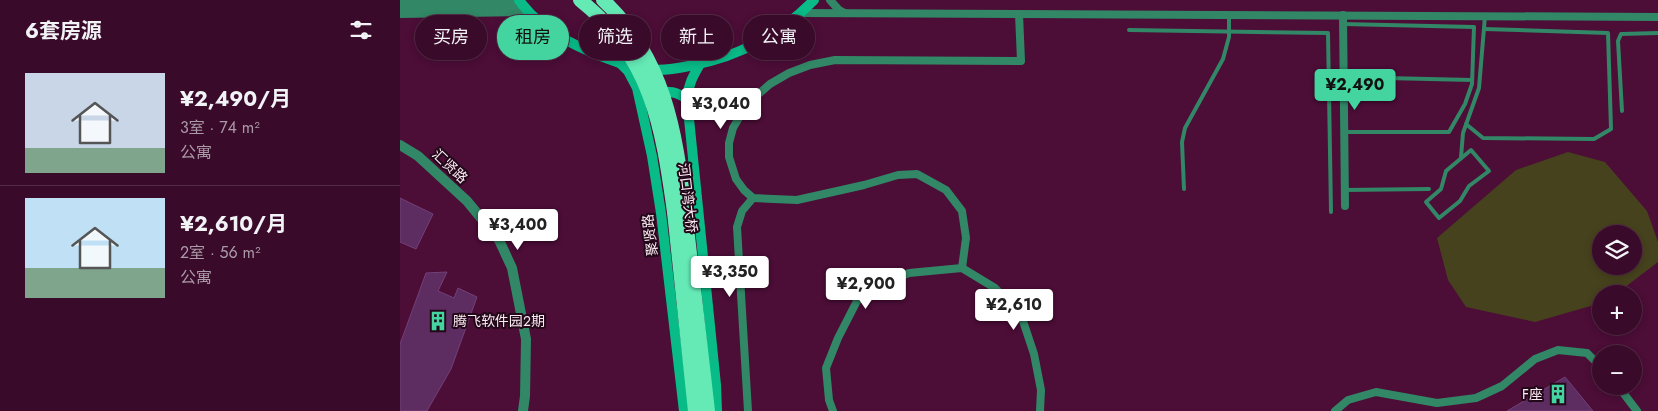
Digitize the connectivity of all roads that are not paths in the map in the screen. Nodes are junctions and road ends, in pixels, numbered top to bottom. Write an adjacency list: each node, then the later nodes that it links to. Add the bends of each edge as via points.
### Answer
1 (580, 0): 37 (highway, 河口湾大桥, bridge, via 620,39 640,72 660,130)
2 (602, 0): 37 (highway, 河口湾大桥, bridge, via 639,42 658,80 674,136)
3 (814, 0): 9 (main road)
4 (830, 0): 10 (street)
5 (519, 1): 6 (street); 7 (main road)
6 (400, 4)
7 (527, 11): 8 (street); 21 (main road, via 565,39)
8 (400, 13)
9 (801, 13): 10 (street); 22 (main road, via 744,51)
10 (844, 13): 11 (street)
11 (1019, 14): 12 (street); 35 (street, via 1021,61 835,60 810,65 770,84 743,111 733,128 729,144 731,169)
12 (1229, 15): 13 (street); 19 (lane)
13 (1343, 15): 14 (street); 16 (street)
14 (1485, 16): 15 (street); 17 (lane)
15 (1658, 17)
16 (1343, 24): 23 (street); 24 (lane, via 1474,26)
17 (1484, 29): 28 (lane, via 1479,88); 28 (lane, via 1608,33 1611,129 1594,139 1483,138)
18 (1129, 30): 19 (lane)
19 (1228, 32): 32 (lane, via 1223,59 1185,128 1182,142); 38 (lane, via 1328,33)
20 (1658, 33): 27 (lane, via 1621,34 1618,41)
21 (620, 63): 22 (main road, via 650,70); 26 (main road, 聚贤路, via 633,79)
22 (700, 64): 25 (main road, via 691,79)
23 (1343, 77): 24 (lane); 29 (street)
24 (1472, 80): 29 (lane, via 1465,104 1449,132)
25 (687, 99): 26 (main road, via 670,91 651,94); 47 (main road)
26 (641, 100): 44 (main road, 聚贤路, via 661,213)
27 (1622, 111)
28 (1466, 124): 31 (lane)
29 (1344, 132): 34 (street)
30 (400, 145): 43 (street, 汇贤路, via 418,156 467,201 499,240 512,268 526,339)
31 (1461, 158): 31 (lane, via 1446,171 1441,189 1426,202 1439,218 1460,201 1469,186 1489,171 1471,150)
32 (1184, 189)
33 (1429, 189): 34 (lane)
34 (1344, 190): 36 (street)
35 (753, 198): 39 (street, via 797,200 898,175 917,174 946,190 962,211 966,238); 48 (street, via 742,210 737,227)
36 (1345, 206)
37 (679, 211): 40 (highway, 河口湾大桥)
38 (1331, 212)
39 (962, 268): 49 (street, via 909,274 884,283 857,301 826,368); 50 (street, via 995,288 1020,315 1034,354 1041,390)
40 (694, 335): 45 (highway); 46 (highway)
41 (1592, 358): 51 (street, via 1587,353 1558,350 1535,359 1502,386 1476,398 1437,403 1376,392 1348,400)
42 (1625, 395): 52 (street)
43 (523, 411)
44 (684, 411)
45 (695, 411)
46 (708, 411)
47 (718, 411)
48 (748, 411)
49 (833, 411)
50 (1040, 411)
51 (1335, 411)
52 (1637, 411)

